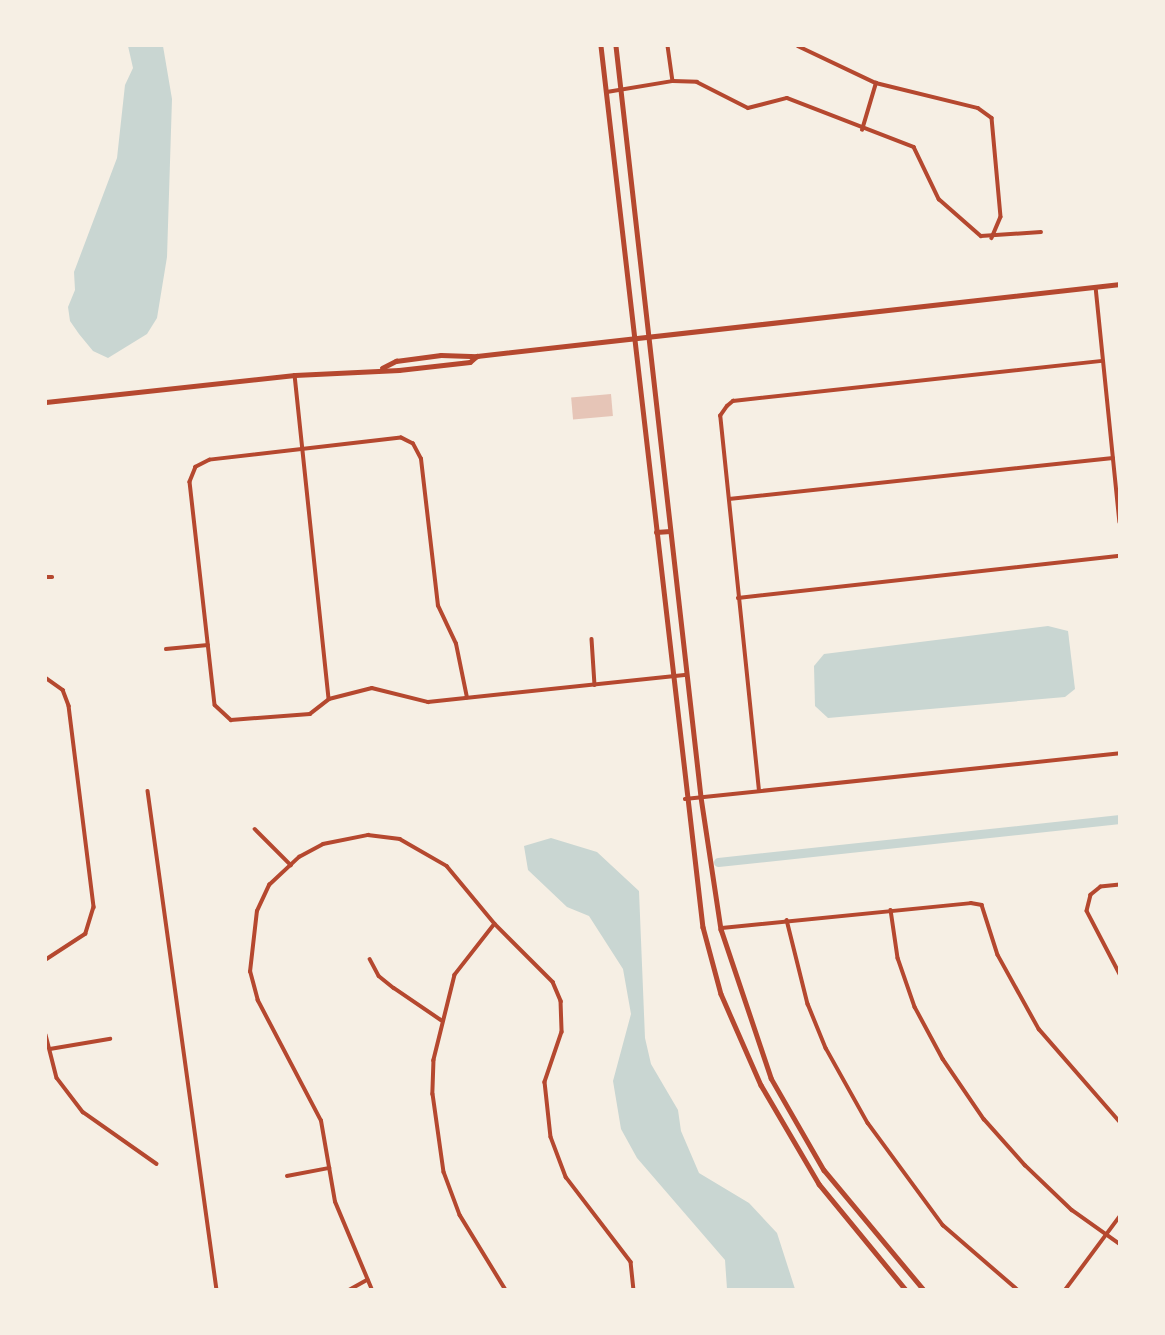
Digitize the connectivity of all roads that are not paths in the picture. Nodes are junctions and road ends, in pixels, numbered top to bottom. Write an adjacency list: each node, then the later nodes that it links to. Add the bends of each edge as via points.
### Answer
1 (601, 46): 8 (street)
2 (615, 46): 7 (street)
3 (668, 46): 5 (street)
4 (798, 46): 6 (street)
5 (673, 81): 7 (street); 9 (street, via 697,82 748,108 787,98)
6 (876, 83): 9 (street); 11 (street, via 978,108 992,118 1001,216)
7 (621, 90): 8 (street); 14 (street)
8 (607, 92): 15 (street)
9 (862, 130): 11 (street, via 914,147 939,199 981,236)
10 (1041, 232): 11 (street)
11 (992, 237)
12 (1119, 284): 13 (street)
13 (1096, 287): 14 (street); 17 (street)
14 (649, 338): 15 (street); 25 (street)
15 (634, 339): 16 (street); 26 (street)
16 (477, 356): 18 (street, via 441,355 396,361); 18 (street, via 470,362)
17 (1102, 361): 22 (street); 23 (street, via 733,401 720,416)
18 (382, 368): 19 (street)
19 (295, 376): 20 (street); 21 (street)
20 (46, 402)
21 (303, 449): 32 (street, via 210,460 196,467 190,482); 38 (street, via 401,438 413,444 421,459 438,606 456,644); 39 (street)
22 (1113, 458): 23 (street); 24 (street)
23 (728, 499): 30 (street)
24 (1119, 522)
25 (670, 531): 26 (street); 34 (street)
26 (656, 532): 35 (street)
27 (1119, 556): 30 (street)
28 (46, 577): 29 (street)
29 (52, 577)
30 (738, 598): 42 (street)
31 (592, 639): 37 (street)
32 (208, 645): 33 (street); 39 (street, via 215,705 231,720 310,715)
33 (166, 649)
34 (687, 675): 35 (street); 43 (street)
35 (673, 676): 37 (street); 44 (street)
36 (46, 678): 53 (street, via 63,690 69,706 93,907 86,934)
37 (595, 685): 38 (street)
38 (467, 698): 39 (street, via 428,702 372,688)
39 (328, 699)
40 (1119, 753): 42 (street)
41 (148, 791): 67 (street)
42 (759, 792): 43 (street)
43 (701, 797): 44 (street); 51 (street)
44 (685, 799): 72 (street, via 702,926 722,994 761,1085 819,1184)
45 (255, 829): 46 (street)
46 (291, 865): 50 (street, via 323,844 348,837 400,839 427,850 460,877); 61 (street, via 269,886 257,911 250,972 258,1001 321,1121)
47 (1119, 885): 54 (street, via 1101,887 1091,895 1087,911)
48 (891, 910): 49 (street); 59 (street, via 982,905 998,955 1039,1030); 64 (street, via 898,958 943,1059 984,1119 1025,1165)
49 (787, 920): 51 (street); 74 (street, via 817,1026 868,1123 943,1225)
50 (495, 924): 55 (street, via 462,962); 71 (street, via 553,982 561,1001 562,1032 545,1083 551,1137 566,1177 631,1262)
51 (721, 929): 73 (street, via 771,1078 824,1170)
52 (370, 959): 55 (street, via 387,982)
53 (46, 960)
54 (1119, 974)
55 (441, 1020): 70 (street, via 433,1094 444,1171 460,1215)
56 (46, 1035): 58 (street)
57 (110, 1039): 58 (street)
58 (50, 1049): 60 (street, via 57,1078 83,1112)
59 (1119, 1122)
60 (157, 1164)
61 (329, 1168): 62 (street); 66 (street, via 335,1202)
62 (287, 1176)
63 (1119, 1216): 64 (street)
64 (1105, 1234): 65 (street); 75 (street)
65 (1119, 1244)
66 (367, 1280): 68 (street); 69 (street)
67 (216, 1290)
68 (349, 1290)
69 (372, 1290)
70 (506, 1290)
71 (634, 1290)
72 (906, 1290)
73 (924, 1290)
74 (1018, 1290)
75 (1065, 1290)

